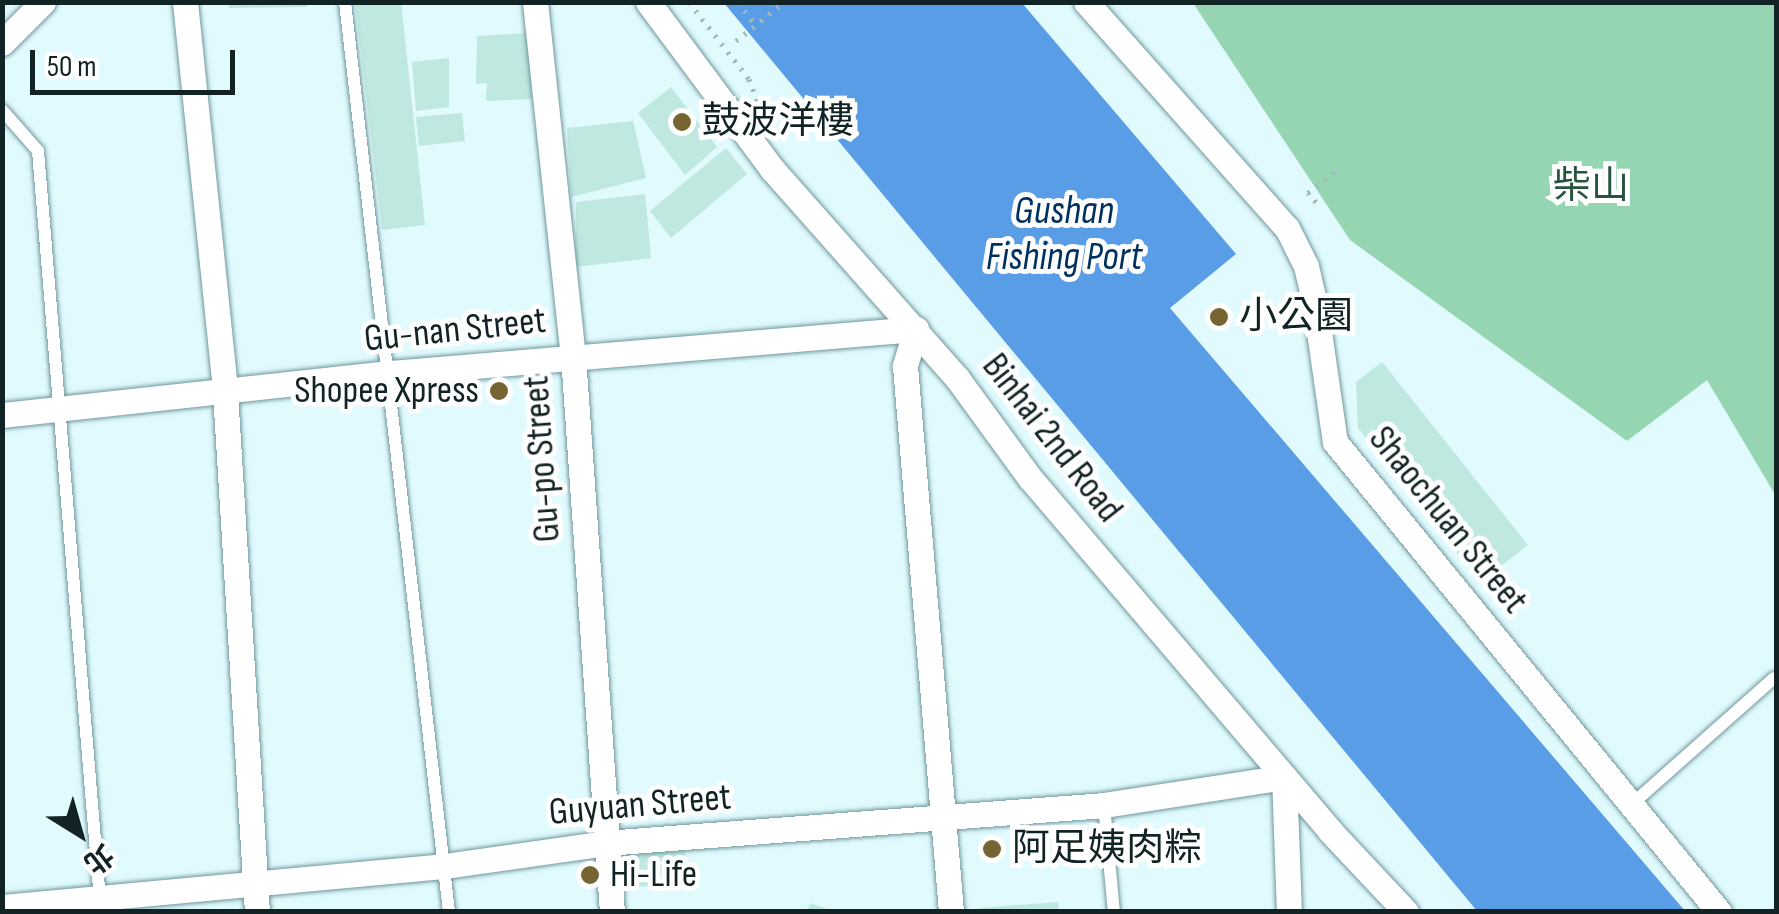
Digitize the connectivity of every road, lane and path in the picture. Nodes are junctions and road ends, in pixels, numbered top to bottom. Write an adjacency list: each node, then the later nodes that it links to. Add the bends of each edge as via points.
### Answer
1 (44, 2): 12 (street)
2 (184, 2): 20 (street)
3 (345, 2): 19 (lane)
4 (535, 2): 18 (street, Gu-po Street)
5 (648, 2): 17 (street, Binhai 2nd Road, via 772,169)
6 (689, 2): 14 (path, via 749,78)
7 (738, 2): 10 (path)
8 (784, 2): 11 (path)
9 (1086, 2): 26 (street, Shaochuan Street, via 1287,228 1315,304 1335,442)
10 (757, 26)
11 (736, 41)
12 (2, 44)
13 (2, 110): 21 (lane, via 38,150)
14 (762, 112)
15 (1341, 167): 16 (path, via 1308,193)
16 (1316, 202)
17 (916, 329): 18 (street, Gu-nan Street); 24 (street, Binhai 2nd Road, via 1030,478); 27 (street, via 905,366)
18 (573, 356): 19 (street, Gu-nan Street); 28 (street, Gu-po Street)
19 (391, 372): 20 (street, Gu-nan Street); 29 (lane)
20 (225, 392): 21 (street, Gu-nan Street); 30 (street)
21 (59, 410): 22 (street, Gu-nan Street); 31 (lane)
22 (2, 415)
23 (1774, 678): 26 (lane)
24 (1284, 777): 25 (street, Guyuan Street); 38 (street); 39 (street, Binhai 2nd Road)
25 (1104, 804): 27 (street, Guyuan Street); 37 (lane)
26 (1631, 805): 40 (street, Shaochuan Street)
27 (944, 820): 28 (street, Guyuan Street); 36 (street)
28 (605, 842): 29 (street, Guyuan Street); 35 (street, Gu-po Street)
29 (444, 866): 30 (street, Guyuan Street); 34 (lane)
30 (254, 884): 31 (street, Guyuan Street); 33 (street)
31 (100, 905): 32 (street, Guyuan Street)
32 (2, 907)
33 (256, 912)
34 (449, 912)
35 (612, 912)
36 (951, 912)
37 (1114, 912)
38 (1288, 912)
39 (1406, 912)
40 (1718, 912)

